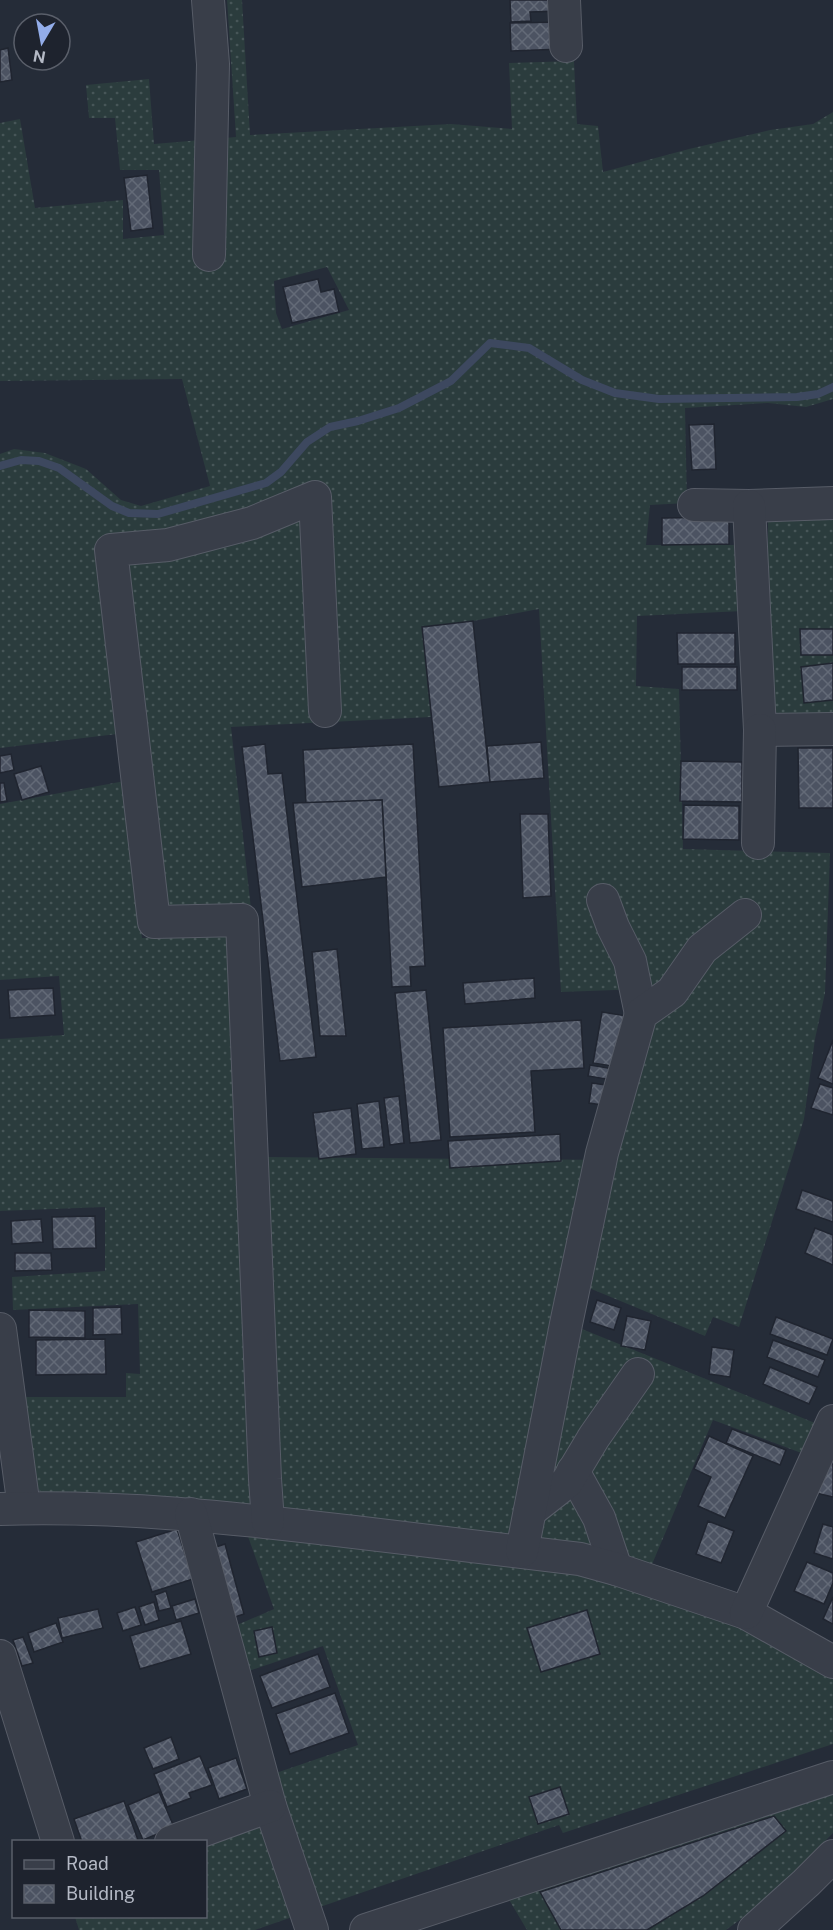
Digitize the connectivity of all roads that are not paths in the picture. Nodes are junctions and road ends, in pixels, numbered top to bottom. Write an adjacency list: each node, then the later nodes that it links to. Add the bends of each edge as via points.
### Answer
1 (208, 0): 4 (street, via 213,64)
2 (564, 0): 3 (street)
3 (566, 46)
4 (209, 255)
5 (833, 503): 7 (street)
6 (694, 505): 7 (street)
7 (749, 506): 10 (street)
8 (325, 711): 22 (street, via 315,497 252,523 179,543 111,550 154,922 242,920)
9 (833, 729): 10 (street)
10 (760, 730): 11 (street)
11 (758, 843)
12 (603, 900): 14 (street, via 630,961)
13 (745, 915): 14 (street, via 702,949 672,993)
14 (641, 1014): 20 (street, via 602,1153)
15 (0, 1329): 19 (street)
16 (638, 1374): 18 (street)
17 (833, 1421): 25 (street)
18 (573, 1471): 20 (street, via 567,1482); 24 (street, via 599,1518)
19 (12, 1509): 21 (street)
20 (530, 1511): 23 (street)
21 (191, 1514): 22 (street); 29 (street)
22 (268, 1522): 23 (street)
23 (522, 1551): 24 (street, via 580,1559)
24 (616, 1569): 25 (street)
25 (746, 1613): 27 (street)
26 (0, 1656): 30 (street)
27 (833, 1662)
28 (833, 1777): 34 (street)
29 (270, 1806): 31 (street); 33 (street)
30 (57, 1840)
31 (176, 1840)
32 (833, 1856): 35 (street)
33 (312, 1930)
34 (366, 1930)
35 (754, 1930)

